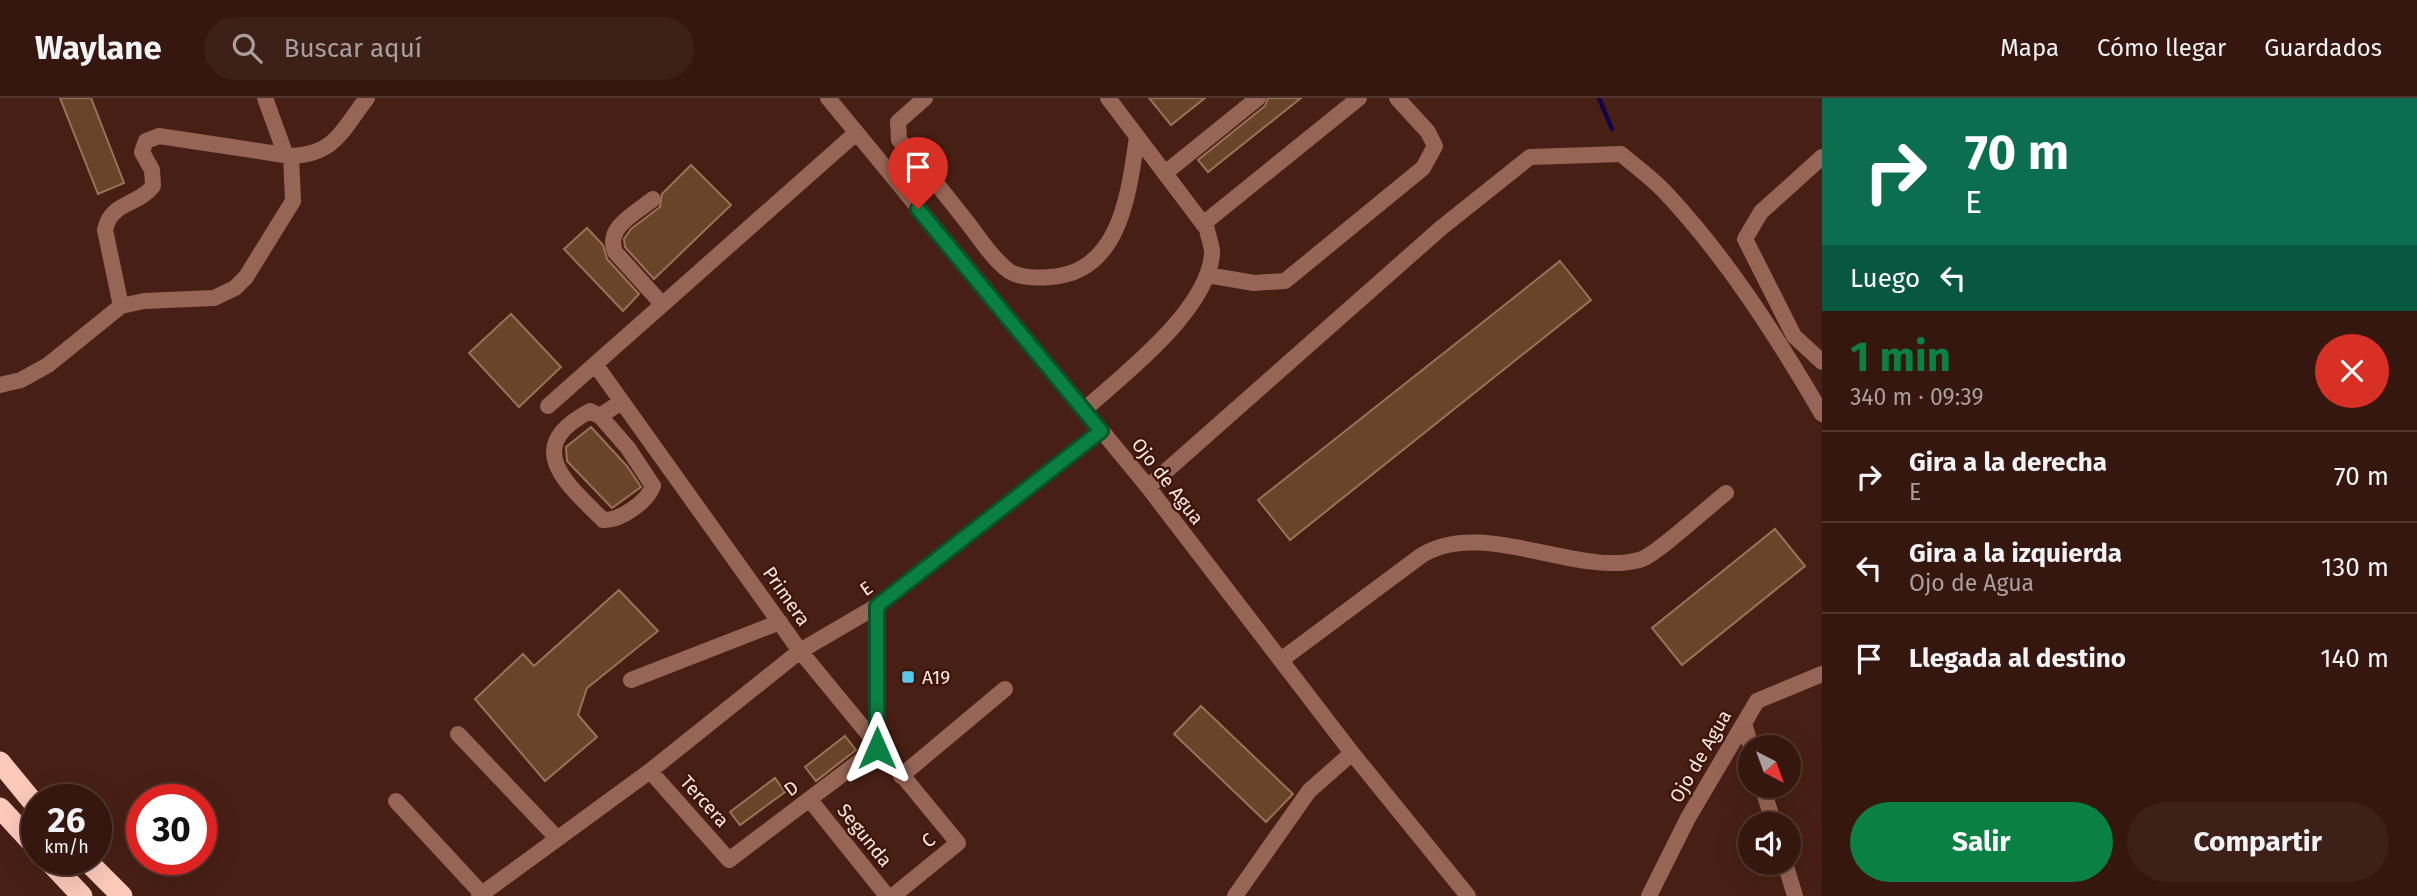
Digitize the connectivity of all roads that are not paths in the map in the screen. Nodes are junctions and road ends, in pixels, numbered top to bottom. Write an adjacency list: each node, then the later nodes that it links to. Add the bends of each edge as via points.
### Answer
1 (265, 98): 11 (street)
2 (367, 98): 11 (street, via 320,153)
3 (828, 98): 9 (street, Ojo de Agua)
4 (925, 98): 10 (street, via 898,122 899,140 993,255 1011,272 1037,278 1063,276 1099,256 1126,203)
5 (1108, 98): 10 (street)
6 (1258, 98): 13 (street)
7 (1359, 98): 15 (street)
8 (1397, 98): 16 (street, via 1435,146 1423,168 1285,281 1254,283)
9 (856, 133): 17 (street); 24 (street, Ojo de Agua)
10 (1137, 137): 13 (street)
11 (288, 155): 18 (street, via 293,201 276,233 235,288 214,299); 18 (street, via 159,136 146,141 142,152 152,170 153,186 107,219 107,244)
12 (1822, 157): 19 (street, via 1761,212 1745,239 1794,336)
13 (1165, 173): 15 (street)
14 (653, 199): 17 (street, via 616,229 612,243)
15 (1203, 224): 16 (street, via 1212,253)
16 (1207, 275): 24 (street, via 1183,317)
17 (662, 304): 20 (street)
18 (121, 306): 21 (street, via 48,365)
19 (1822, 362)
20 (594, 364): 22 (street, Primera); 23 (street)
21 (0, 385)
22 (621, 402): 26 (street); 31 (street, Primera)
23 (548, 406)
24 (1084, 410): 27 (street, Ojo de Agua)
25 (1822, 414): 28 (street, via 1783,347 1664,190 1620,154 1530,157 1441,228)
26 (600, 416): 26 (street, via 653,486 650,494 612,521 603,520 575,493 555,467 552,451 554,440 575,419 590,411)
27 (1101, 431): 28 (street, Ojo de Agua); 30 (street, E)
28 (1148, 487): 33 (street, Ojo de Agua)
29 (1726, 493): 33 (street, via 1644,558 1618,564 1485,543 1444,543)
30 (877, 606): 32 (street, E); 40 (street)
31 (780, 622): 32 (street, Primera); 35 (street)
32 (800, 651): 40 (street, Primera); 43 (street, E)
33 (1281, 660): 41 (street, Ojo de Agua)
34 (1822, 674): 37 (street, Ojo de Agua, via 1757,701)
35 (631, 680)
36 (1005, 689): 44 (street)
37 (1744, 723): 39 (street); 63 (street, Ojo de Agua)
38 (458, 734): 50 (street)
39 (1748, 735)
40 (877, 748): 44 (street, Primera); 46 (street, D)
41 (1352, 753): 61 (street, via 1309,792); 62 (street, Ojo de Agua)
42 (0, 762): 45 (highway)
43 (650, 771): 50 (street, E); 52 (street, Tercera)
44 (901, 776): 51 (street, Primera)
45 (21, 788)
46 (810, 800): 52 (street, D); 59 (street, Segunda)
47 (396, 801): 56 (street)
48 (0, 808): 49 (highway)
49 (21, 831)
50 (557, 838): 56 (street, E)
51 (958, 843): 60 (street, C)
52 (729, 860)
53 (62, 875): 57 (highway)
54 (101, 875): 58 (highway)
55 (1789, 875): 64 (street)
56 (481, 895)
57 (82, 896)
58 (122, 896)
59 (887, 896)
60 (893, 896)
61 (1236, 896)
62 (1468, 896)
63 (1649, 896)
64 (1795, 896)

